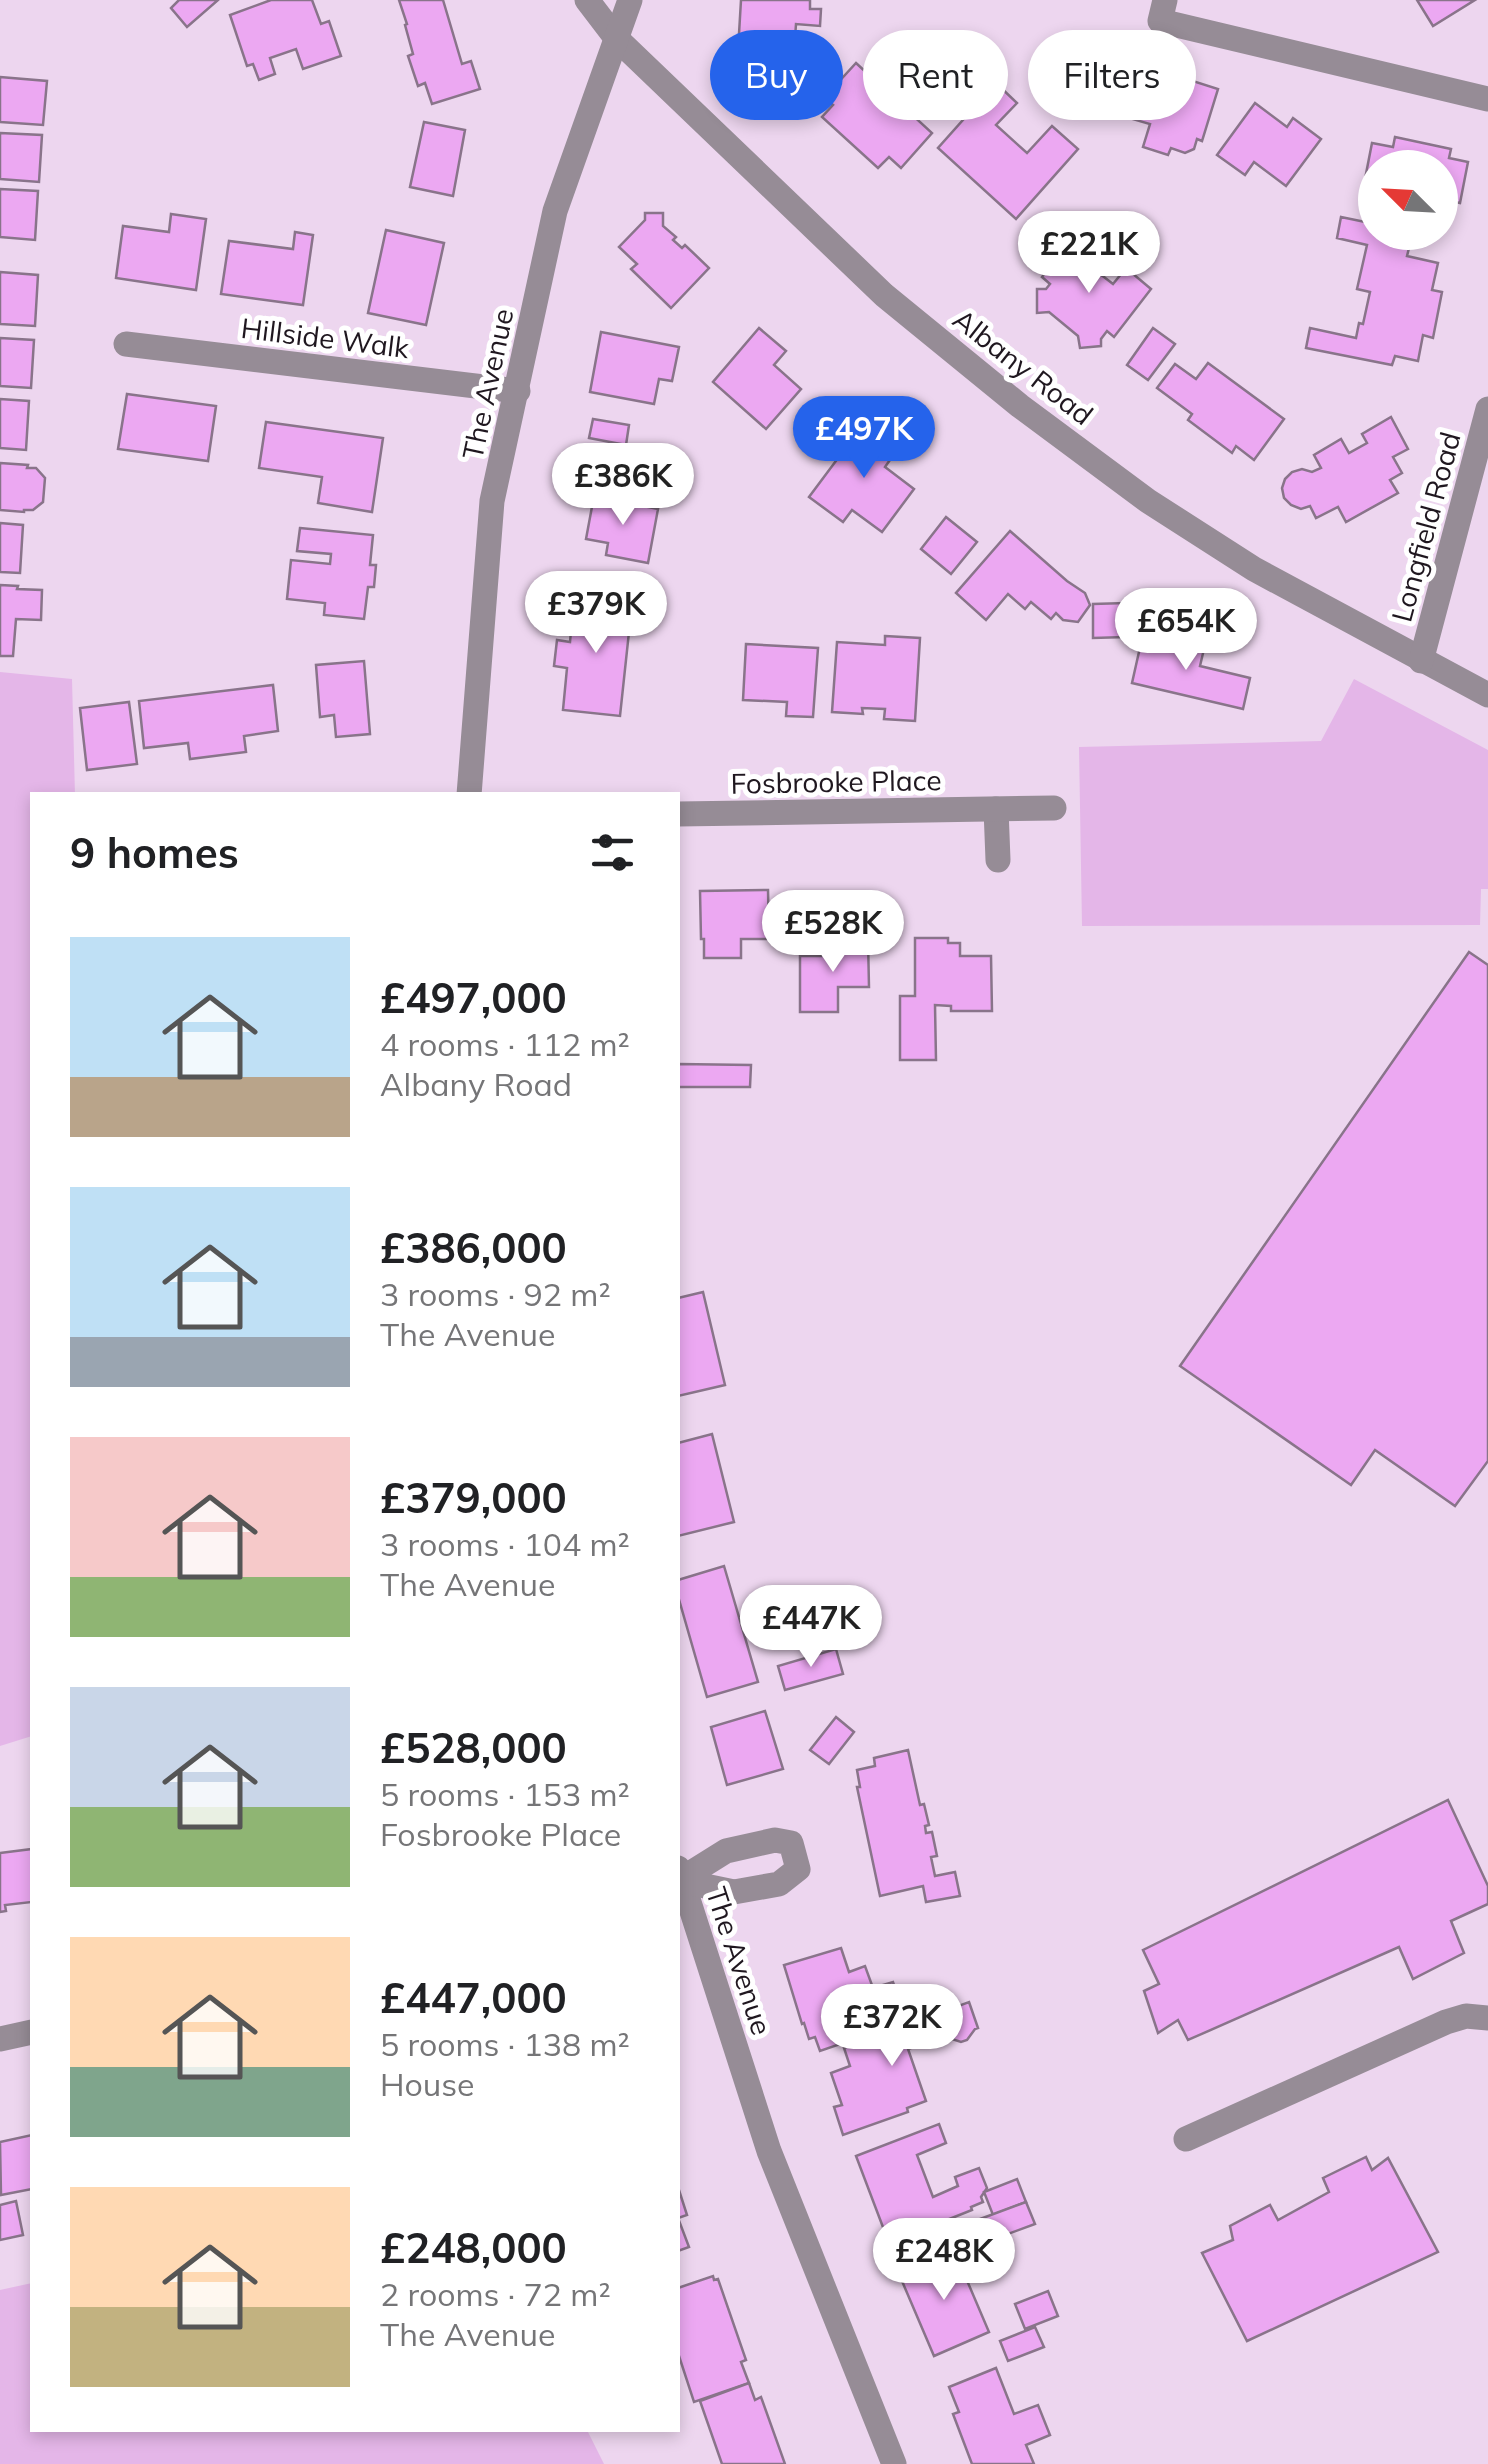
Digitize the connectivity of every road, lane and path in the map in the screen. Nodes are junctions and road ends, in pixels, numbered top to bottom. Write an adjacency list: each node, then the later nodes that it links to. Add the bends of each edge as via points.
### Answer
1 (587, 0): 4 (street, Albany Road)
2 (630, 0): 4 (street, The Avenue)
3 (1162, 11): 5 (street)
4 (616, 38): 7 (street, The Avenue, via 555,211); 9 (street, Albany Road, via 884,295 1020,406 1254,569)
5 (1488, 99)
6 (126, 344): 7 (street, Hillside Walk)
7 (518, 392): 11 (street, The Avenue, via 492,501)
8 (1488, 409): 9 (street, Longfield Road)
9 (1422, 661): 10 (street, Albany Road)
10 (1488, 696)
11 (469, 792)
12 (1054, 808): 13 (street, Fosbrooke Place)
13 (996, 809): 14 (street, Fosbrooke Place); 15 (street)
14 (680, 814)
15 (998, 860)
16 (680, 1880): 21 (street, The Avenue, via 769,2151)
17 (1488, 2018): 20 (street, via 1446,2022)
18 (30, 2032): 19 (street)
19 (0, 2039)
20 (1186, 2140)
21 (894, 2464)

